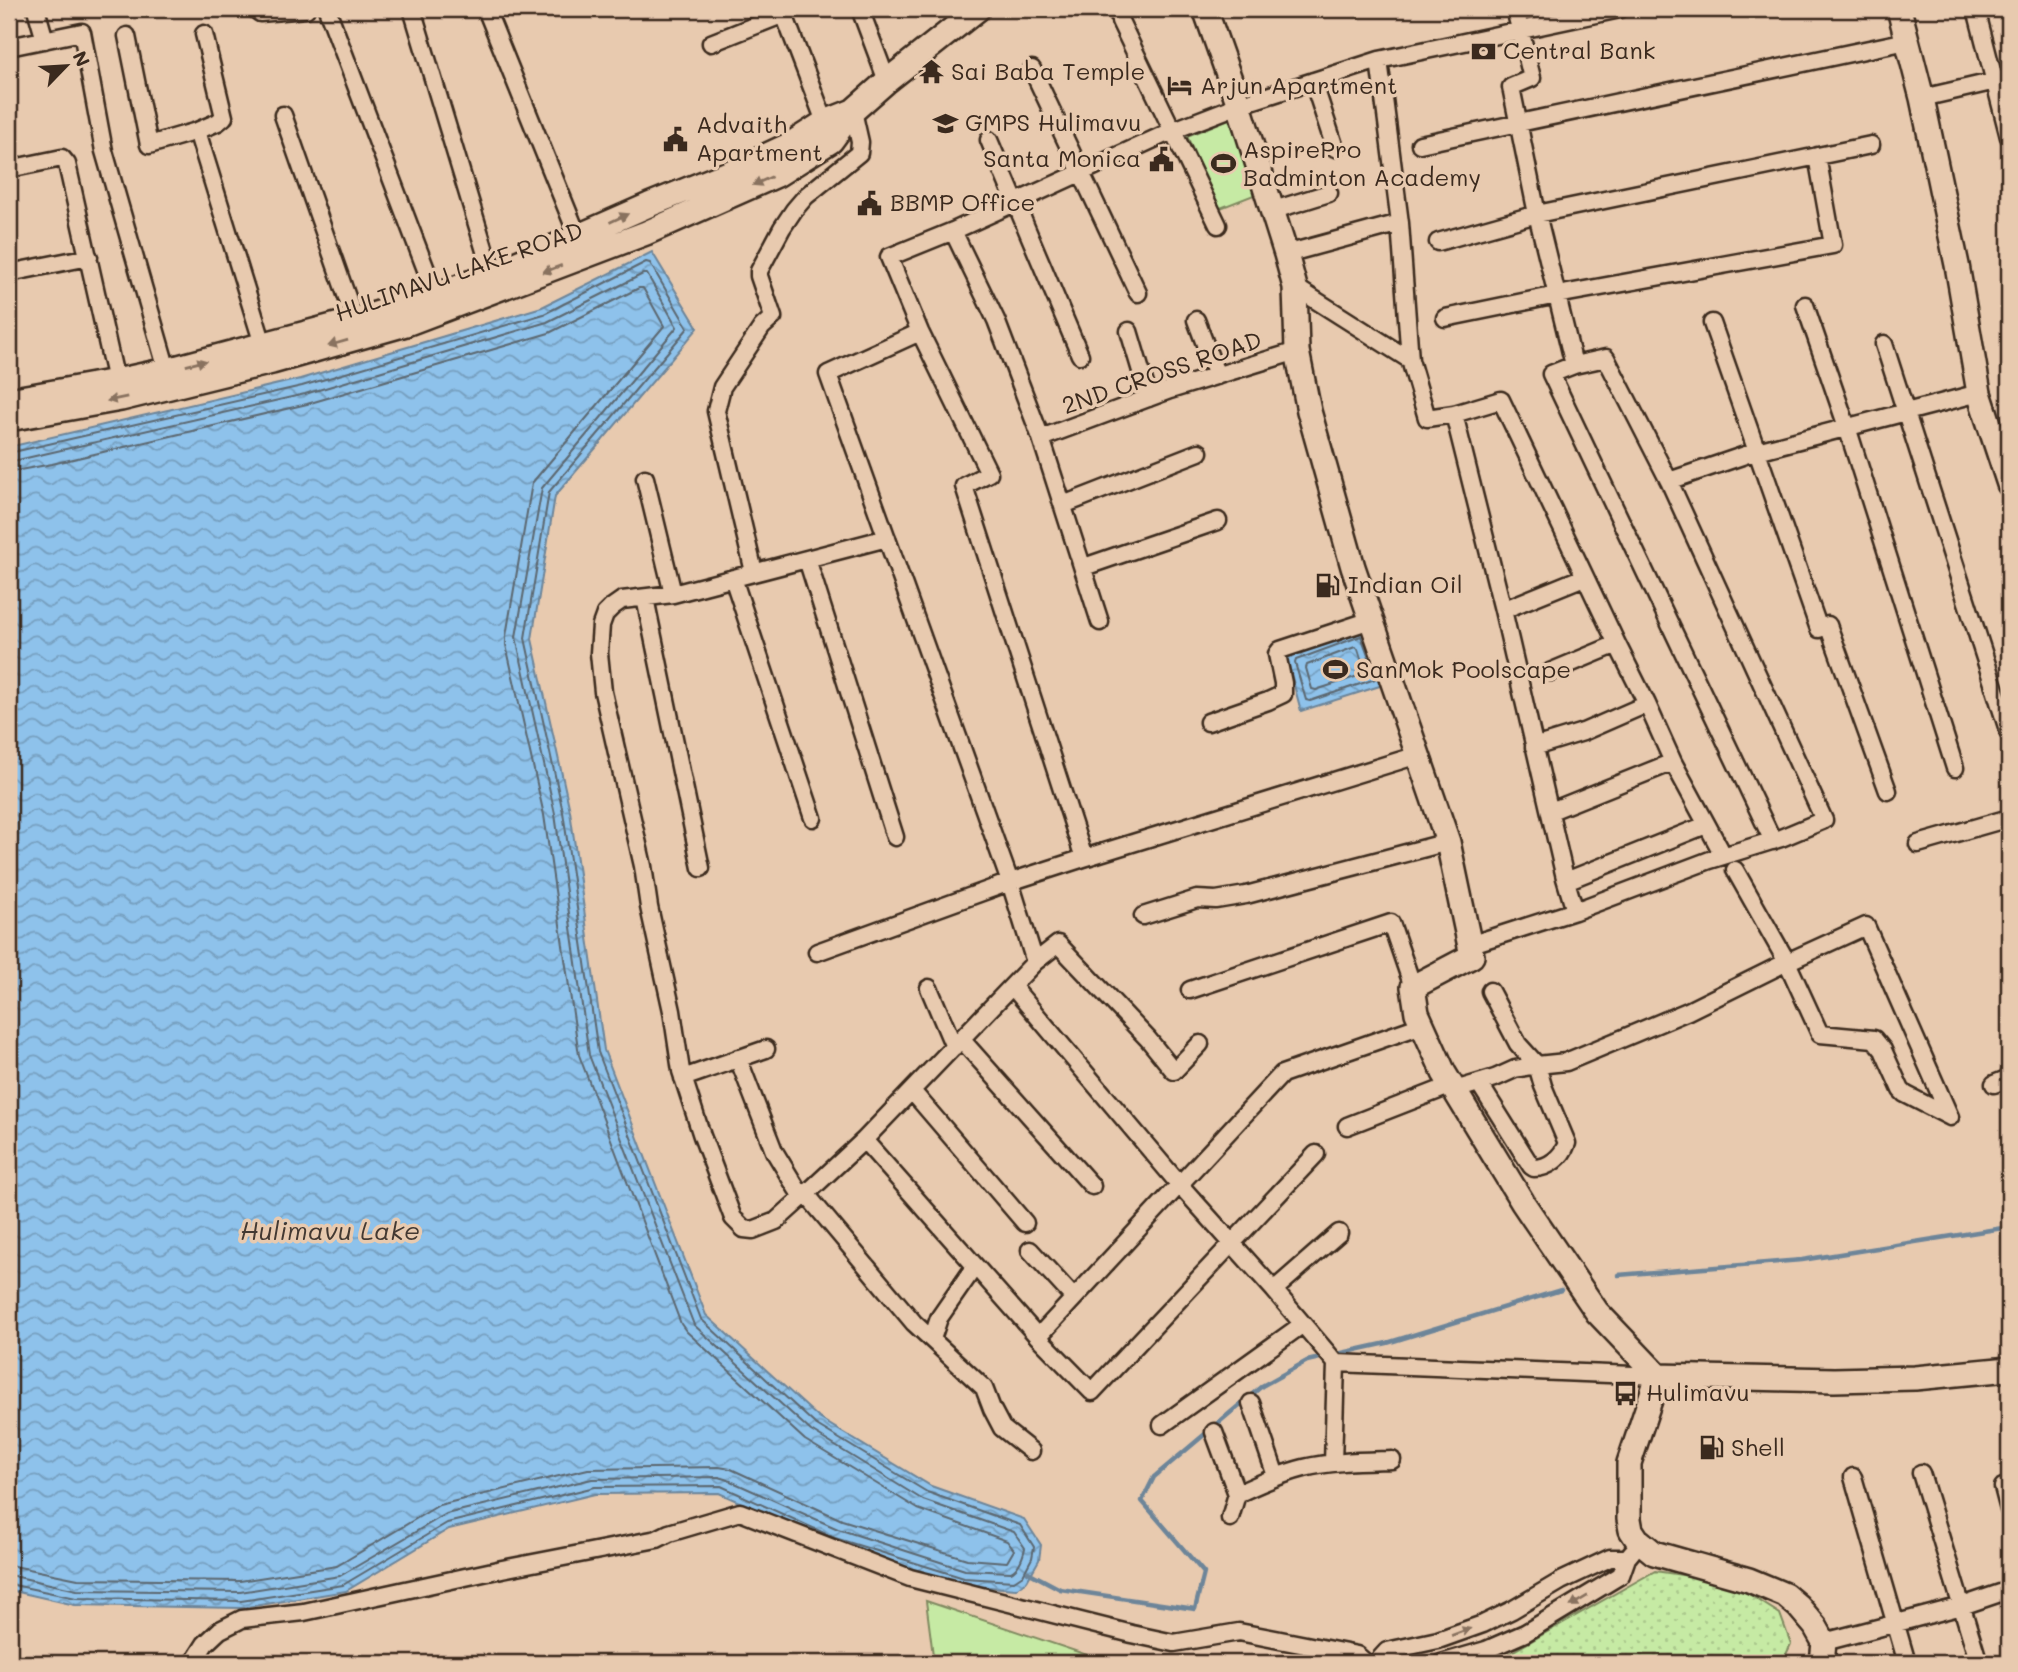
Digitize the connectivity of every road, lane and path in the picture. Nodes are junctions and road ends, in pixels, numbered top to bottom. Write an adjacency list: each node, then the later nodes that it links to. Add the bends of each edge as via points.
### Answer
1 (36, 9): 19 (street)
2 (255, 9): 3 (street, via 260,13)
3 (306, 9)
4 (327, 9): 60 (street)
5 (412, 9): 56 (street)
6 (486, 9): 52 (street)
7 (860, 9): 26 (street)
8 (978, 9): 26 (main road, HULIMAVU LAKE ROAD)
9 (1205, 9): 29 (main road)
10 (1515, 9): 16 (street)
11 (1620, 9): 16 (street)
12 (1899, 9): 20 (main road)
13 (1976, 9): 25 (street)
14 (783, 11): 21 (street); 32 (street)
15 (1120, 21): 34 (street)
16 (1520, 29): 23 (street); 33 (street, via 1532,78 1511,87)
17 (204, 34): 35 (street, via 224,117)
18 (127, 36): 35 (street, via 149,145)
19 (45, 40): 22 (street); 74 (street, via 82,33 104,151)
20 (1907, 41): 28 (main road); 33 (street)
21 (711, 43)
22 (9, 47)
23 (1379, 60): 27 (street); 48 (street)
24 (1032, 69): 43 (street)
25 (2003, 80): 28 (street); 36 (street)
26 (887, 81): 30 (main road, HULIMAVU LAKE ROAD)
27 (1314, 81): 29 (street); 40 (street)
28 (1922, 98): 77 (main road)
29 (1239, 105): 34 (street); 46 (main road)
30 (853, 111): 32 (main road, HULIMAVU LAKE ROAD); 52 (main road, HULIMAVU LAKE ROAD, one-way to 52, via 831,141 777,175 646,233); 95 (street, via 859,153 806,196 782,228 759,271 773,317 722,387 716,411)
31 (283, 115): 63 (street)
32 (825, 122): 52 (main road, HULIMAVU LAKE ROAD, one-way to 32, via 649,205 789,145)
33 (1518, 122): 38 (street); 47 (street)
34 (1174, 130): 43 (street); 49 (street)
35 (197, 131): 70 (street)
36 (2009, 137)
37 (989, 140): 45 (street)
38 (1420, 144)
39 (1871, 145): 41 (street)
40 (1335, 148)
41 (1817, 156): 47 (street); 59 (street, via 1833,245)
42 (9, 169): 54 (street, via 62,158)
43 (1081, 172): 45 (street); 58 (street)
44 (1329, 193): 46 (street)
45 (1016, 202): 50 (street); 71 (street)
46 (1274, 210): 53 (main road)
47 (1537, 214): 51 (street); 59 (street)
48 (1400, 223): 53 (street); 72 (street)
49 (1218, 225)
50 (953, 231): 66 (street, via 889,257); 84 (street, via 996,320)
51 (1438, 242)
52 (582, 247): 56 (main road, HULIMAVU LAKE ROAD); 70 (main road, HULIMAVU LAKE ROAD, one-way to 70, via 406,324)
53 (1286, 254): 57 (main road)
54 (89, 257): 55 (street); 76 (street)
55 (9, 273)
56 (492, 274): 60 (main road, HULIMAVU LAKE ROAD)
57 (1295, 287): 69 (main road); 72 (street)
58 (1138, 293)
59 (1557, 295): 62 (street); 73 (street)
60 (436, 296): 63 (main road, HULIMAVU LAKE ROAD)
61 (1805, 305): 83 (street)
62 (1445, 318)
63 (355, 320): 70 (main road, HULIMAVU LAKE ROAD)
64 (1196, 320): 75 (street)
65 (1712, 323): 85 (street)
66 (920, 331): 92 (street, via 828,374); 122 (street, via 989,473 964,486)
67 (1129, 331): 78 (street)
68 (1884, 344): 80 (street)
69 (1297, 351): 75 (street, 2ND CROSS ROAD); 101 (main road, via 1309,411)
70 (266, 354): 74 (main road, HULIMAVU LAKE ROAD, one-way to 70); 82 (main road, HULIMAVU LAKE ROAD, one-way to 82, via 121,399)
71 (1080, 355)
72 (1410, 360): 81 (street, via 1427,418)
73 (1574, 365): 88 (street, via 1606,358); 118 (street, via 1550,374)
74 (167, 370): 76 (main road, HULIMAVU LAKE ROAD)
75 (1217, 376): 78 (street, 2ND CROSS ROAD)
76 (116, 382): 79 (main road, HULIMAVU LAKE ROAD)
77 (1979, 393): 80 (street); 89 (main road)
78 (1149, 398): 84 (street, 2ND CROSS ROAD)
79 (9, 400)
80 (1906, 412): 83 (street); 107 (street)
81 (1454, 414): 96 (street, via 1501,400); 100 (street)
82 (9, 419)
83 (1847, 427): 85 (street); 111 (street)
84 (1041, 438): 90 (street)
85 (1757, 451): 88 (street); 112 (street, via 1819,629 1828,625)
86 (1199, 452): 90 (street)
87 (645, 478): 98 (street)
88 (1669, 481): 118 (street, via 1824,821)
89 (2009, 484)
90 (1063, 505): 94 (street)
91 (1218, 521): 94 (street)
92 (887, 538): 93 (street); 126 (street)
93 (807, 559): 95 (street); 117 (street)
94 (1084, 567): 102 (street)
95 (754, 572): 97 (street)
96 (1584, 577): 100 (street); 103 (street)
97 (733, 578): 98 (street); 114 (street)
98 (673, 594): 99 (street)
99 (645, 598): 123 (street); 144 (street, via 622,600 606,614 599,653 603,692 643,866)
100 (1503, 610): 108 (street)
101 (1371, 620): 106 (street, via 1280,650 1283,694); 109 (main road)
102 (1100, 622)
103 (1616, 644): 104 (street); 105 (street)
104 (1550, 672)
105 (1647, 704): 108 (street); 110 (street)
106 (1208, 722)
107 (2009, 733)
108 (1534, 747): 113 (street)
109 (1418, 755): 119 (main road); 122 (street)
110 (1673, 762): 113 (street); 116 (street)
111 (1955, 768)
112 (1888, 791)
113 (1551, 811): 125 (street)
114 (813, 818)
115 (2009, 818): 120 (street)
116 (1706, 825): 121 (street); 125 (street)
117 (895, 837)
118 (1773, 841): 127 (street)
119 (1448, 842): 128 (street, via 1246,895 1197,899); 129 (main road)
120 (1918, 844)
121 (1720, 849)
122 (1084, 858): 126 (street)
123 (701, 868)
124 (1735, 870): 132 (street)
125 (1566, 881): 127 (street)
126 (1010, 882): 130 (street); 131 (street)
127 (1576, 911): 129 (street)
128 (1143, 916)
129 (1469, 945): 134 (main road, via 1472,956)
130 (817, 952)
131 (1035, 962): 133 (street); 140 (street, via 1058,944 1174,1071)
132 (1787, 962): 132 (street, via 1866,926 1951,1116 1905,1094 1874,1039 1820,1034); 143 (street, via 1688,1011 1566,1062)
133 (1012, 986): 139 (street); 151 (street)
134 (1413, 987): 136 (street, via 1391,923); 138 (main road)
135 (929, 988): 139 (street)
136 (1191, 990)
137 (1490, 991): 143 (street, via 1518,1044)
138 (1422, 1025): 146 (main road); 151 (street, via 1282,1074)
139 (957, 1043): 147 (street); 152 (street)
140 (1200, 1044)
141 (766, 1049): 142 (street)
142 (738, 1058): 144 (street); 153 (street, via 774,1151 797,1189)
143 (1537, 1065): 145 (street); 145 (street, via 1567,1143 1554,1161 1541,1168 1531,1166)
144 (683, 1078): 153 (street, via 733,1218 744,1229 776,1221)
145 (1479, 1083): 146 (street)
146 (1453, 1088): 148 (street); 166 (main road, via 1584,1294)
147 (912, 1091): 149 (street); 154 (street)
148 (1347, 1126)
149 (864, 1140): 153 (street); 158 (street)
150 (1316, 1153): 156 (street)
151 (1179, 1184): 156 (street); 160 (street)
152 (1092, 1186)
153 (806, 1194): 163 (street)
154 (1026, 1223)
155 (1339, 1233): 159 (street)
156 (1232, 1243): 159 (street); 162 (street, via 1092,1392)
157 (1030, 1250): 160 (street)
158 (975, 1266): 162 (street); 163 (street, via 939,1318)
159 (1275, 1290): 161 (street)
160 (1074, 1298): 162 (street)
161 (1303, 1324): 164 (street); 168 (street)
162 (1038, 1337)
163 (932, 1339): 170 (street, via 984,1388 1002,1428)
164 (1332, 1358): 166 (street); 172 (street)
165 (2009, 1369): 166 (main road, via 1834,1380)
166 (1658, 1376): 180 (main road, via 1629,1463)
167 (1251, 1403): 174 (street)
168 (1162, 1425)
169 (1214, 1432): 177 (street)
170 (1031, 1451)
171 (1392, 1460): 172 (street)
172 (1333, 1462): 174 (street)
173 (1921, 1473): 182 (street)
174 (1276, 1476): 177 (street)
175 (1853, 1477): 183 (street)
176 (2003, 1488): 178 (street)
177 (1237, 1494): 179 (street)
178 (2009, 1510)
179 (1230, 1518)
180 (1632, 1548): 184 (main road, via 1749,1580 1785,1595 1815,1626); 187 (street, one-way to 180, via 1387,1651 1483,1624); 188 (street, one-way to 188, via 1621,1576 1525,1633)
181 (2009, 1590): 182 (street)
182 (1962, 1606): 183 (street); 190 (street)
183 (1896, 1623): 184 (street); 189 (street)
184 (1822, 1658)
185 (193, 1663): 186 (street, via 220,1630 242,1619 304,1612 657,1539 740,1512 910,1578 1132,1634 1174,1643 1238,1632 1357,1655)
186 (1366, 1663)
187 (1376, 1663)
188 (1441, 1663)
189 (1907, 1663)
190 (1979, 1663)

